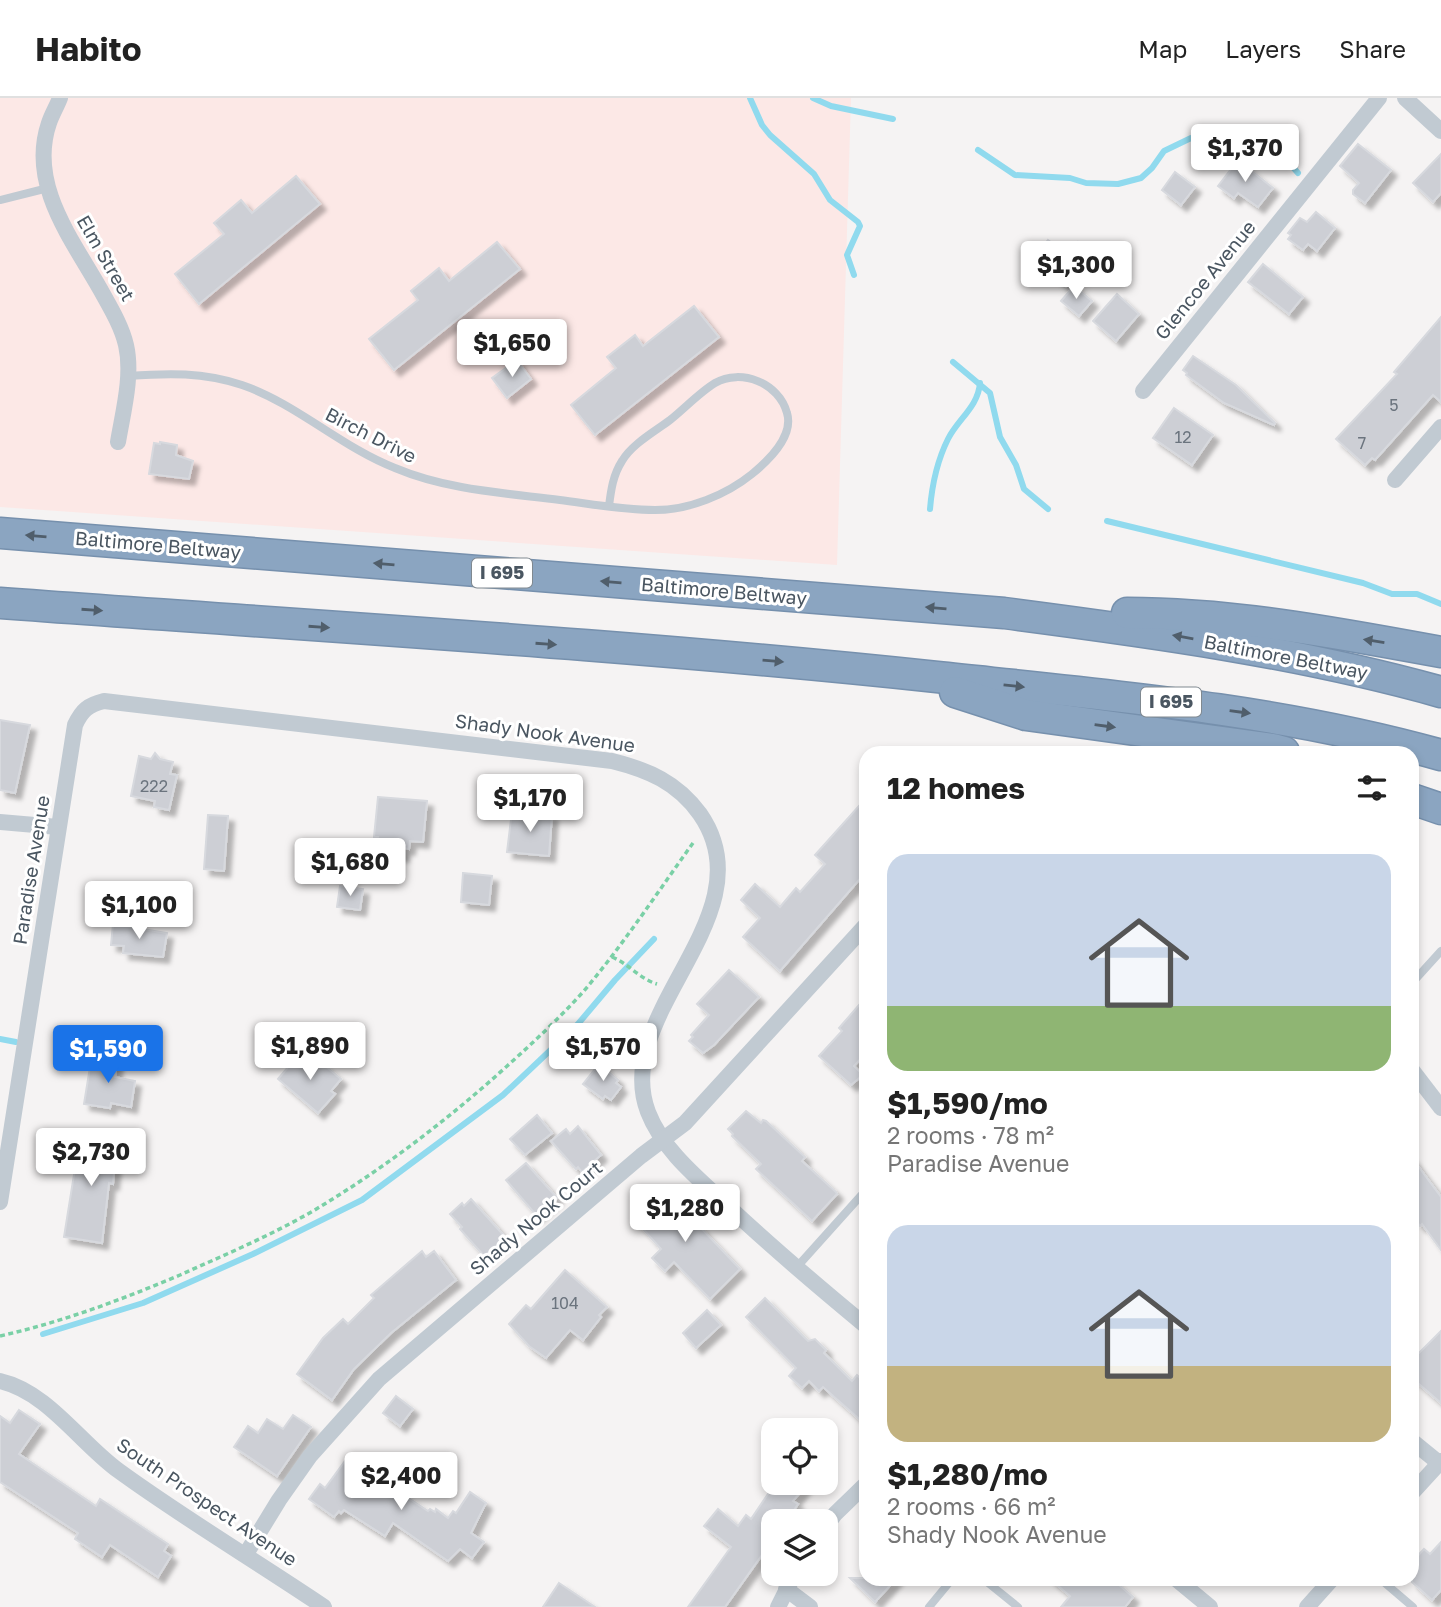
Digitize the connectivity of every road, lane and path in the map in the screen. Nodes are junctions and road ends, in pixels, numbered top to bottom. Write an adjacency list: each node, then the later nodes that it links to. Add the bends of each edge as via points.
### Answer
1 (60, 98): 5 (street, Elm Street, via 48,124 44,157)
2 (1379, 98): 8 (street, Glencoe Avenue)
3 (1405, 98): 4 (street)
4 (1441, 131)
5 (48, 188): 6 (lane); 7 (street, Elm Street, via 68,237 114,315 127,346)
6 (0, 200)
7 (128, 376): 10 (street, Elm Street); 12 (lane, Birch Drive, via 170,372 243,386 272,398 357,450 424,478 469,489)
8 (1143, 391)
9 (1441, 427): 11 (street)
10 (118, 442)
11 (1395, 480)
12 (609, 506): 12 (lane, Birch Drive, via 656,510 729,490 777,449 787,430 788,414 769,386 754,379 737,376 715,383 623,459 612,480)
13 (0, 533): 15 (highway, Baltimore Beltway / I 695, one-way to 13)
14 (0, 603): 17 (highway, I 695, one-way to 17)
15 (1004, 614): 16 (highway, one-way to 15, via 1175,613); 18 (highway, Baltimore Beltway / I 695, one-way to 15, via 1291,656 1170,634)
16 (1441, 652)
17 (898, 673): 20 (highway, one-way to 20, via 1026,715); 21 (highway, I 695, one-way to 21, via 1170,702 1289,720)
18 (1441, 692)
19 (82, 711): 27 (street, Shady Nook Avenue, via 104,701 612,761 646,769 673,786); 28 (street, Paradise Avenue, via 75,725)
20 (1251, 746)
21 (1409, 746)
22 (1419, 749): 23 (highway, I 695, one-way to 23)
23 (1441, 755)
24 (1419, 801): 25 (highway)
25 (1441, 809)
26 (0, 822): 28 (street)
27 (707, 825): 31 (path); 33 (street, Shady Nook Avenue, via 717,872 711,906)
28 (58, 827): 38 (street, Paradise Avenue)
29 (859, 933): 36 (street, Shady Nook Court, via 685,1123)
30 (1441, 951): 32 (lane)
31 (612, 957): 33 (path, via 645,980); 41 (path, via 533,1044 469,1100 330,1201 248,1245 162,1282 90,1310)
32 (1419, 975)
33 (675, 988): 36 (street, Shady Nook Avenue, via 642,1059 641,1085 648,1113)
34 (1419, 1079): 35 (street)
35 (1441, 1108)
36 (663, 1139): 39 (street, Shady Nook Avenue, via 685,1166); 48 (street, Shady Nook Court, via 379,1379 310,1456)
37 (859, 1198): 39 (lane)
38 (0, 1202)
39 (796, 1268): 40 (street, Shady Nook Avenue)
40 (859, 1320)
41 (0, 1336)
42 (0, 1381): 48 (street, South Prospect Avenue, via 28,1393 116,1469)
43 (1419, 1446): 44 (street)
44 (1440, 1462): 45 (street)
45 (1419, 1485)
46 (859, 1491): 47 (street)
47 (838, 1511)
48 (246, 1554): 56 (street, South Prospect Avenue)
49 (788, 1586): 55 (street)
50 (946, 1586): 59 (lane)
51 (992, 1586): 60 (lane)
52 (1185, 1586): 61 (street)
53 (1326, 1586): 62 (street)
54 (1388, 1586): 63 (lane)
55 (786, 1589): 57 (street); 58 (street)
56 (324, 1607)
57 (778, 1607)
58 (810, 1607)
59 (929, 1607)
60 (1018, 1607)
61 (1210, 1607)
62 (1307, 1607)
63 (1413, 1607)

